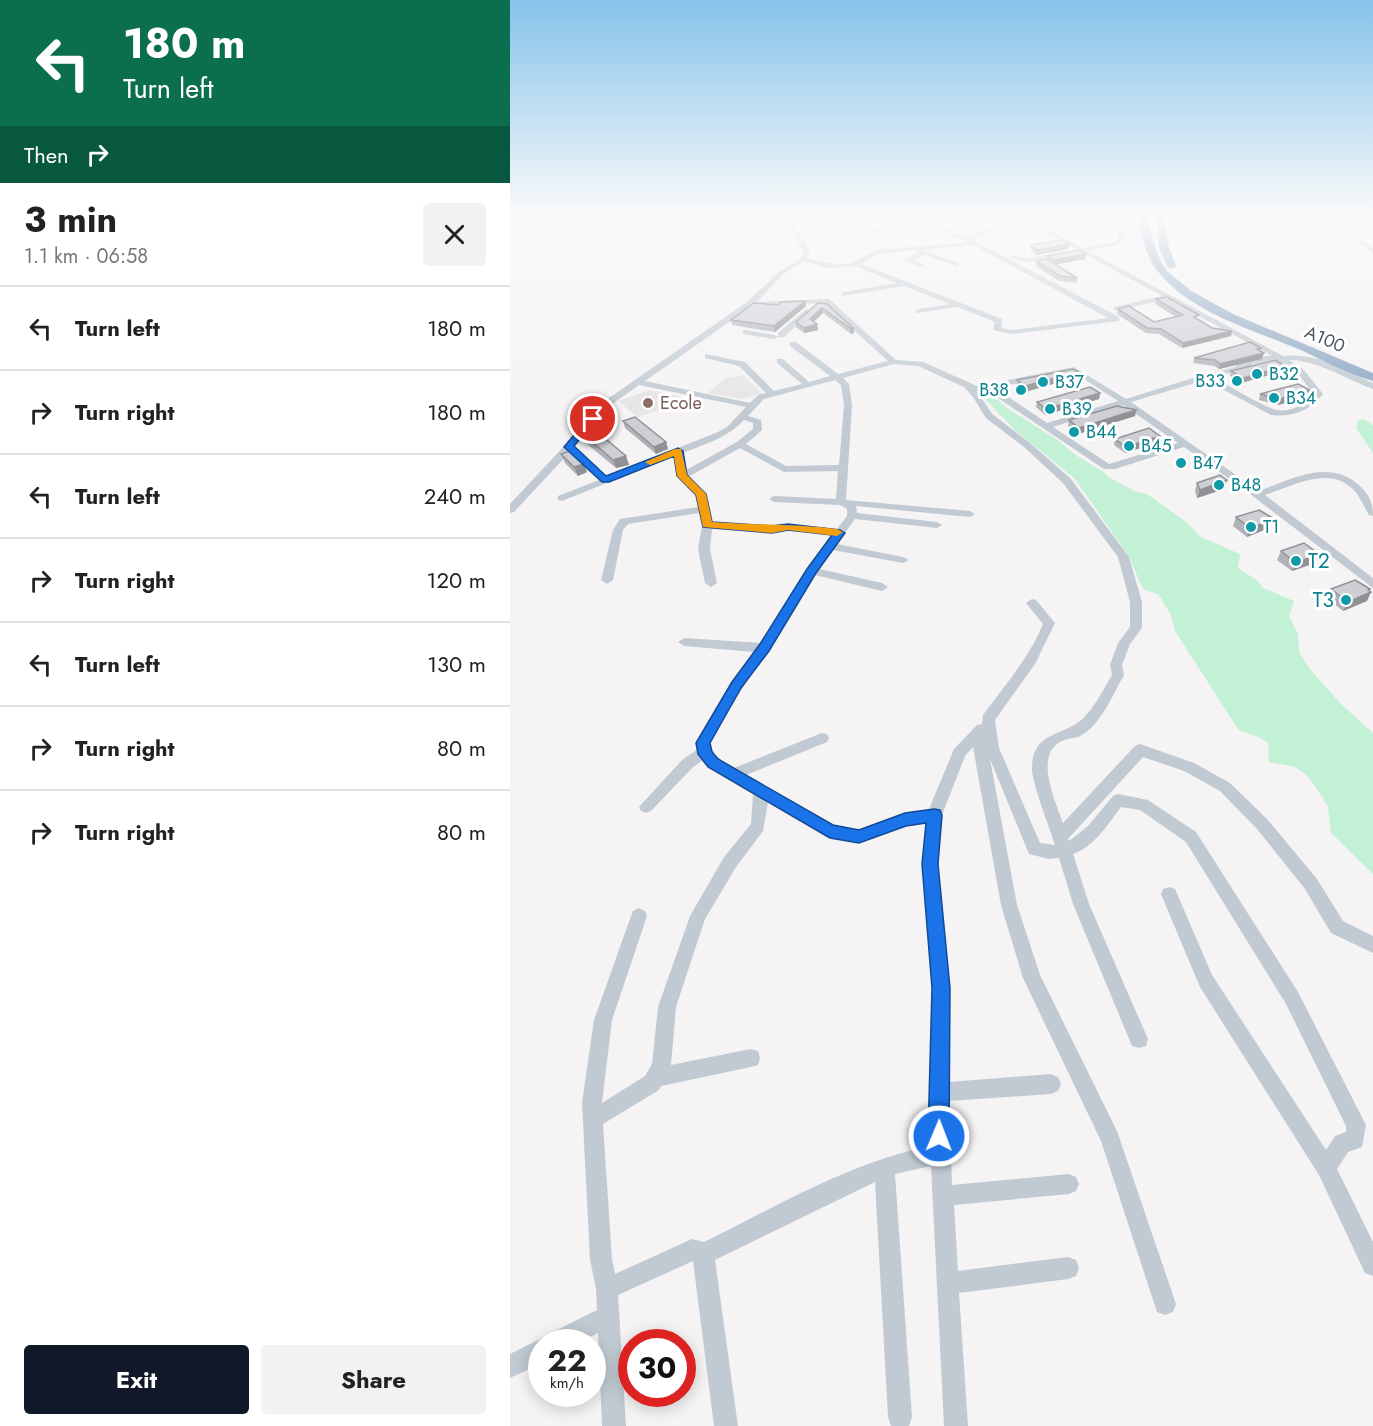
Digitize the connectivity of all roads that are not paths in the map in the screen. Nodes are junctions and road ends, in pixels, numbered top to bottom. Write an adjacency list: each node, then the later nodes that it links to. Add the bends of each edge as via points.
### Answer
1 (773, 281): 13 (street)
2 (895, 281): 7 (street)
3 (1044, 281): 14 (street, via 1116,319 1011,332 997,330 999,321)
4 (1137, 281): 11 (street)
5 (1177, 281): 26 (highway, A100 / A100, via 1186,291 1222,312)
6 (1186, 281): 23 (highway, A100 / A100, via 1237,311)
7 (903, 284): 8 (street); 14 (street)
8 (860, 292): 9 (street); 10 (street)
9 (845, 294)
10 (869, 297)
11 (1168, 297): 15 (street); 20 (street)
12 (821, 300): 13 (street); 18 (street); 22 (street)
13 (750, 304): 27 (street)
14 (962, 305): 16 (street)
15 (1117, 309)
16 (919, 311)
17 (746, 333): 18 (street)
18 (780, 337): 24 (street)
19 (708, 356): 32 (street, via 741,364)
20 (1280, 357): 25 (street); 25 (street, via 1300,371 1319,394 1310,404 1274,413); 29 (street, via 1313,360)
21 (780, 361): 28 (street)
22 (894, 362): 24 (street); 30 (street, via 920,364)
23 (1373, 369)
24 (835, 376): 28 (street); 43 (street, via 845,384 848,405)
25 (1203, 376): 34 (street)
26 (1373, 377)
27 (638, 382): 35 (street); 41 (street, via 612,400)
28 (807, 384): 32 (street)
29 (1373, 386)
30 (968, 387): 31 (street); 75 (street, via 989,416 1067,481 1123,557 1136,602 1136,628 1116,665 1118,675 1092,718 1077,732 1055,738 1043,751 1039,770)
31 (988, 387): 34 (street, via 1074,369); 38 (street)
32 (772, 394): 33 (street)
33 (761, 397): 35 (street); 36 (street)
34 (1124, 401): 38 (street); 40 (street)
35 (739, 403): 36 (street); 37 (street, via 736,407)
36 (753, 406): 37 (street)
37 (741, 418): 39 (street, via 758,422 757,430); 42 (street, via 721,434)
38 (1046, 426): 40 (street, via 1107,467)
39 (740, 444): 43 (street, via 784,469); 44 (street)
40 (1185, 444): 46 (street)
41 (568, 447): 45 (street); 51 (street)
42 (678, 451): 44 (street); 45 (street)
43 (842, 468): 49 (street)
44 (682, 476): 50 (street, via 701,494)
45 (605, 480): 47 (street)
46 (1256, 495): 52 (street, via 1318,473 1331,473 1353,484); 63 (street)
47 (562, 498)
48 (774, 499): 49 (street)
49 (841, 502): 53 (street); 54 (street, via 852,508)
50 (704, 509): 55 (street); 61 (street, via 624,521 618,530)
51 (510, 510)
52 (1373, 513)
53 (970, 514)
54 (852, 516): 56 (street); 57 (street)
55 (707, 525): 57 (street); 62 (street, via 704,549)
56 (936, 525)
57 (840, 533): 58 (street)
58 (831, 546): 59 (street); 60 (street)
59 (903, 560)
60 (812, 571): 64 (street); 67 (street)
61 (607, 580)
62 (711, 583)
63 (1373, 584)
64 (882, 587)
65 (1032, 603): 68 (street, via 1049,622 1046,634)
66 (684, 642): 67 (street)
67 (764, 648): 70 (street, via 703,743)
68 (983, 727): 74 (street, via 959,753); 75 (street, via 1035,849 1044,853); 95 (street, via 1009,905 1032,978 1110,1138)
69 (822, 738): 71 (street)
70 (705, 751): 71 (street, via 713,763); 73 (street)
71 (732, 775): 72 (street)
72 (761, 792): 74 (street, via 830,831 848,836); 81 (street, via 758,826 730,862 698,916 667,1007)
73 (646, 807)
74 (934, 815): 83 (street, via 930,864 941,988)
75 (1062, 844): 78 (street, via 1140,750 1189,767 1225,787 1263,824 1311,884 1337,927); 79 (street, via 1081,904); 87 (street, via 1087,840 1118,800 1143,804 1191,837 1292,998 1356,1125 1355,1140 1342,1143)
76 (1169, 894): 87 (street, via 1206,981)
77 (639, 916): 84 (street, via 603,1020)
78 (1373, 945)
79 (1139, 1039)
80 (751, 1058): 81 (street)
81 (657, 1077): 84 (street)
82 (1051, 1084): 83 (street)
83 (939, 1092): 85 (street)
84 (593, 1119): 94 (street)
85 (940, 1154): 86 (street); 89 (street)
86 (884, 1168): 90 (street); 100 (street)
87 (1326, 1168): 91 (street)
88 (1069, 1184): 89 (street)
89 (942, 1196): 93 (street)
90 (703, 1254): 94 (street, via 692,1250); 102 (street)
91 (1373, 1265)
92 (1068, 1268): 93 (street)
93 (947, 1283): 103 (street)
94 (607, 1289): 96 (street)
95 (1165, 1304)
96 (608, 1316): 97 (street); 101 (street)
97 (582, 1329)
98 (528, 1357): 99 (street)
99 (510, 1366)
100 (900, 1417)
101 (614, 1426)
102 (726, 1426)
103 (956, 1426)

